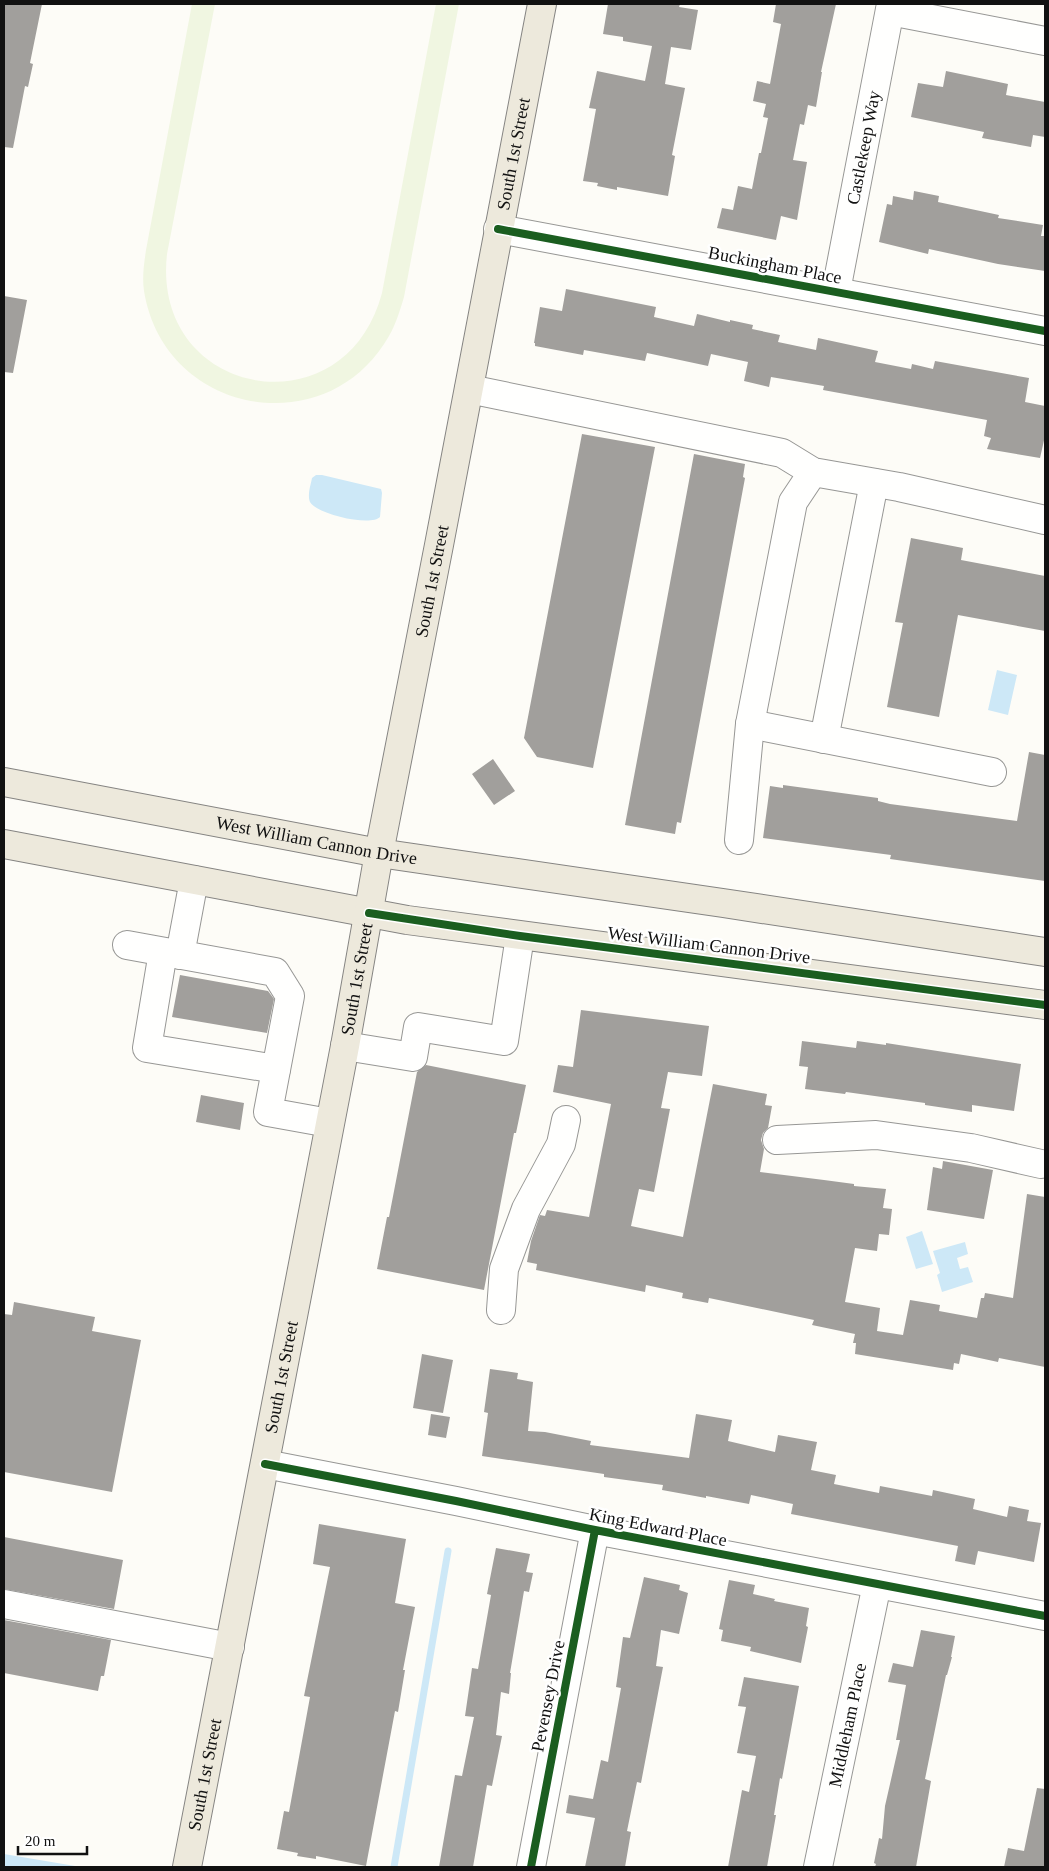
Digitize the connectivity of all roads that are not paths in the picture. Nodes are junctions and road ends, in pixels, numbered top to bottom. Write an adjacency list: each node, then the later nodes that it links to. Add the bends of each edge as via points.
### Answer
1 (542, 4): 4 (main road, South 1st Street)
2 (891, 7): 3 (street); 5 (street, Castlekeep Way)
3 (1045, 41)
4 (498, 229): 5 (street, Buckingham Place); 7 (main road, South 1st Street)
5 (836, 291): 6 (street, Buckingham Place)
6 (1045, 331)
7 (469, 389): 8 (street, via 782,453); 17 (main road, South 1st Street)
8 (813, 472): 9 (street); 11 (street, via 793,502)
9 (874, 483): 10 (street); 12 (street)
10 (1045, 520)
11 (750, 724): 12 (street); 15 (street)
12 (824, 739): 13 (street)
13 (992, 772)
14 (4, 782): 17 (main road, West William Cannon Drive)
15 (739, 840)
16 (4, 844): 18 (main road, West William Cannon Drive)
17 (379, 853): 19 (main road, South 1st Street); 22 (main road, West William Cannon Drive)
18 (194, 880): 19 (main road, West William Cannon Drive); 23 (street)
19 (369, 913): 20 (main road, West William Cannon Drive); 25 (main road, South 1st Street)
20 (520, 936): 24 (main road, West William Cannon Drive); 25 (street, via 504,1041 418,1027 412,1057)
21 (127, 946): 23 (street)
22 (1045, 952)
23 (172, 954): 26 (street, via 275,972 290,996); 26 (street, via 147,1048)
24 (1045, 1005)
25 (345, 1046): 28 (main road, South 1st Street)
26 (276, 1069): 28 (street, via 268,1112)
27 (566, 1120): 31 (street, via 561,1144 526,1209 504,1270)
28 (329, 1123): 32 (main road, South 1st Street)
29 (777, 1140): 30 (street, via 876,1135)
30 (1044, 1157)
31 (501, 1310)
32 (265, 1464): 33 (street, King Edward Place); 37 (main road, South 1st Street)
33 (595, 1530): 34 (street, King Edward Place); 39 (street, Pevensey Drive)
34 (876, 1584): 36 (street, King Edward Place); 40 (street, Middleham Place)
35 (4, 1604): 37 (street)
36 (1045, 1616)
37 (230, 1648): 38 (main road, South 1st Street)
38 (187, 1867)
39 (531, 1867)
40 (818, 1867)

